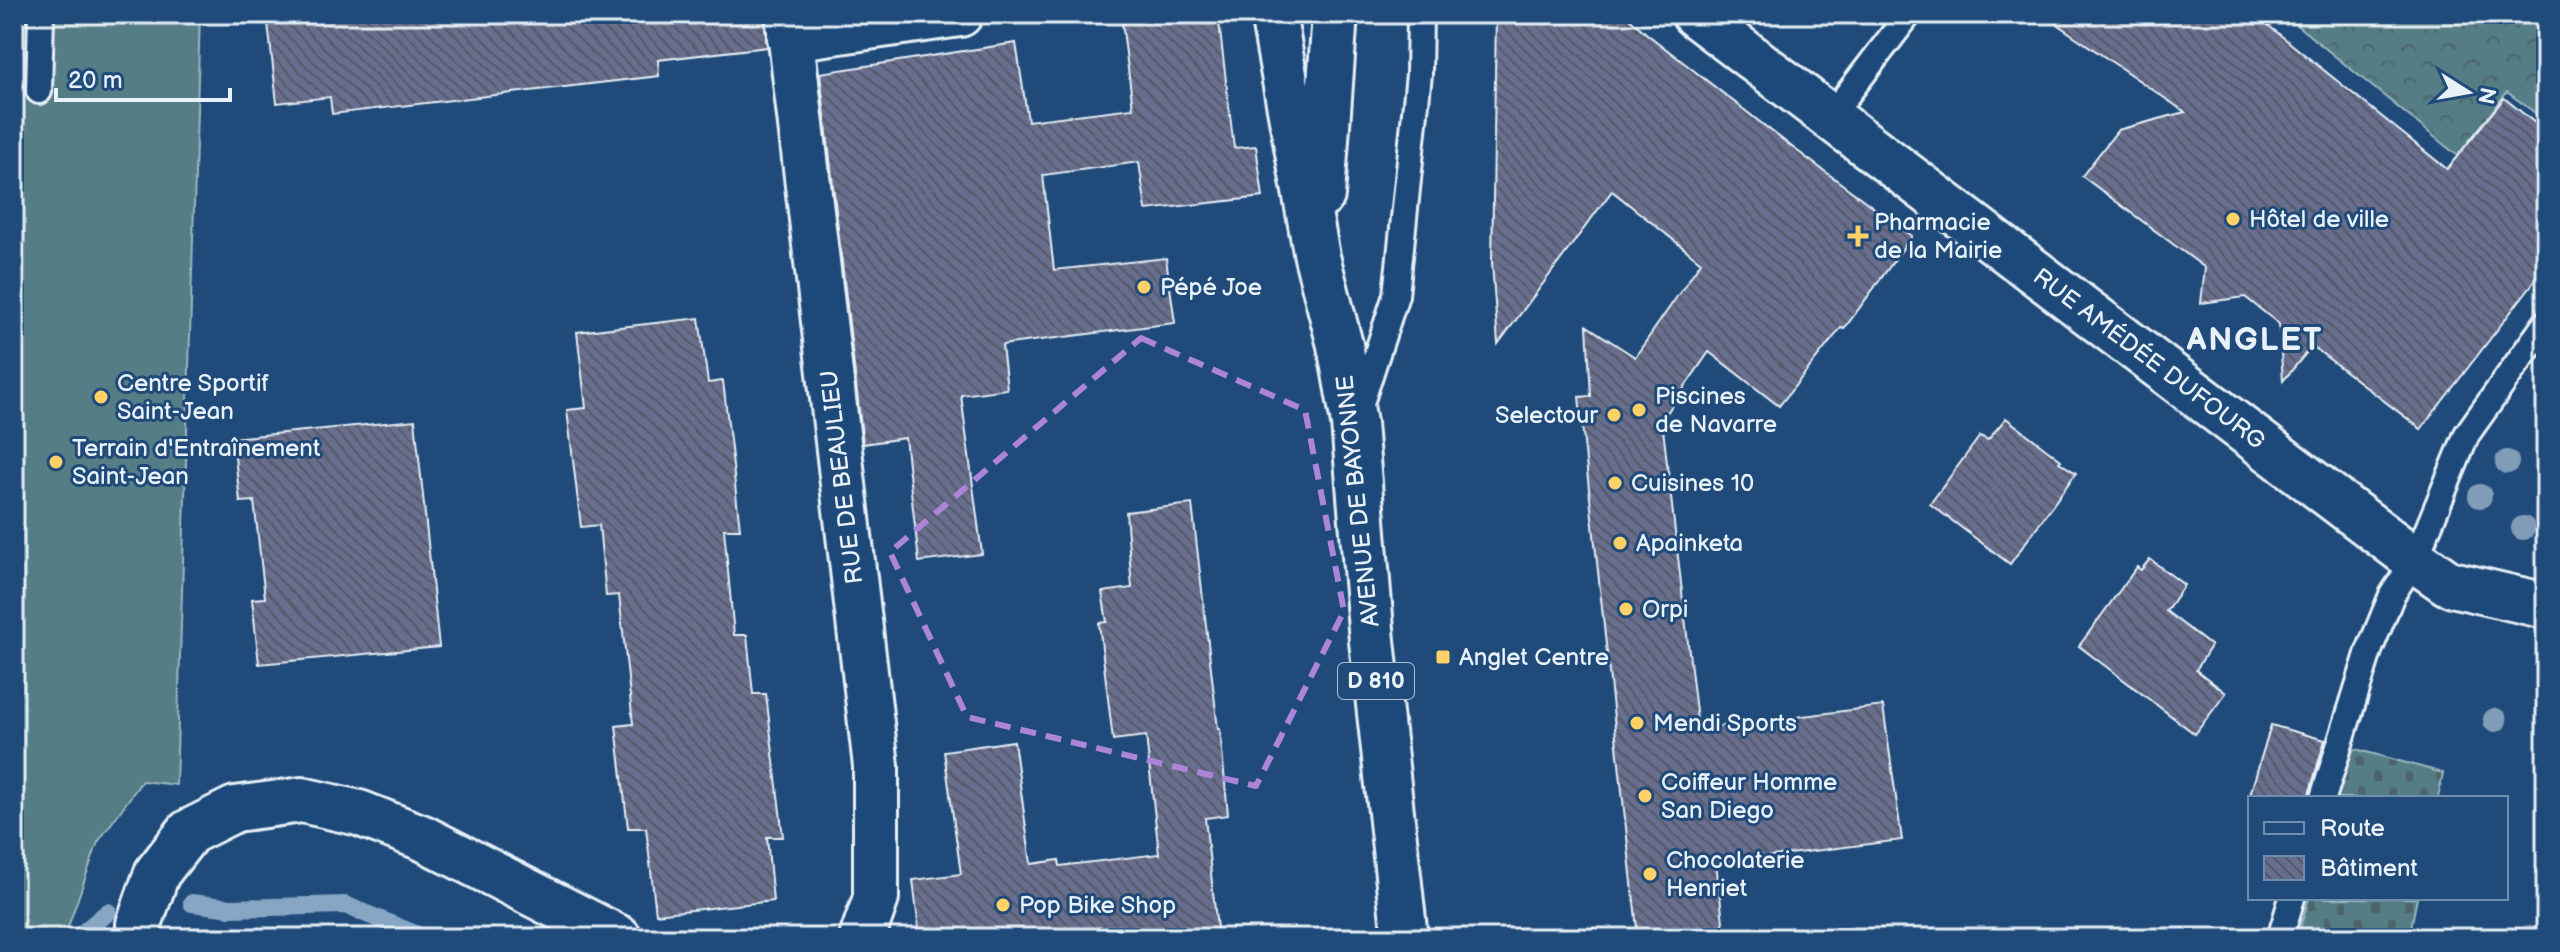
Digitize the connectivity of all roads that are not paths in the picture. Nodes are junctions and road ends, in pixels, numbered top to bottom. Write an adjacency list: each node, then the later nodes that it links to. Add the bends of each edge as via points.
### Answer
1 (41, 14): 9 (lane)
2 (960, 14): 8 (street)
3 (1273, 14): 11 (street, D 810)
4 (1335, 14): 11 (street, D 810)
5 (1420, 14): 13 (lane, via 1419,74 1396,295)
6 (1694, 14): 10 (street, RUE AMÉDÉE DUFOURG)
7 (1909, 14): 10 (lane)
8 (789, 26): 20 (street, RUE DE BEAULIEU, via 876,766 876,898)
9 (39, 91)
10 (1830, 117): 14 (street, RUE AMÉDÉE DUFOURG)
11 (1317, 257): 13 (street, AVENUE DE BAYONNE / D 810)
12 (2546, 323): 14 (lane, via 2467,434)
13 (1354, 423): 21 (street, AVENUE DE BAYONNE / D 810)
14 (2415, 560): 15 (street, RUE AMÉDÉE DUFOURG, via 2448,583); 16 (lane, via 2392,595 2369,651)
15 (2546, 606)
16 (2324, 796)
17 (2291, 900): 22 (lane)
18 (139, 938): 19 (street, via 157,873 189,832 235,809 302,800 359,813 423,838)
19 (619, 938)
20 (862, 938)
21 (1405, 938)
22 (2280, 938)

